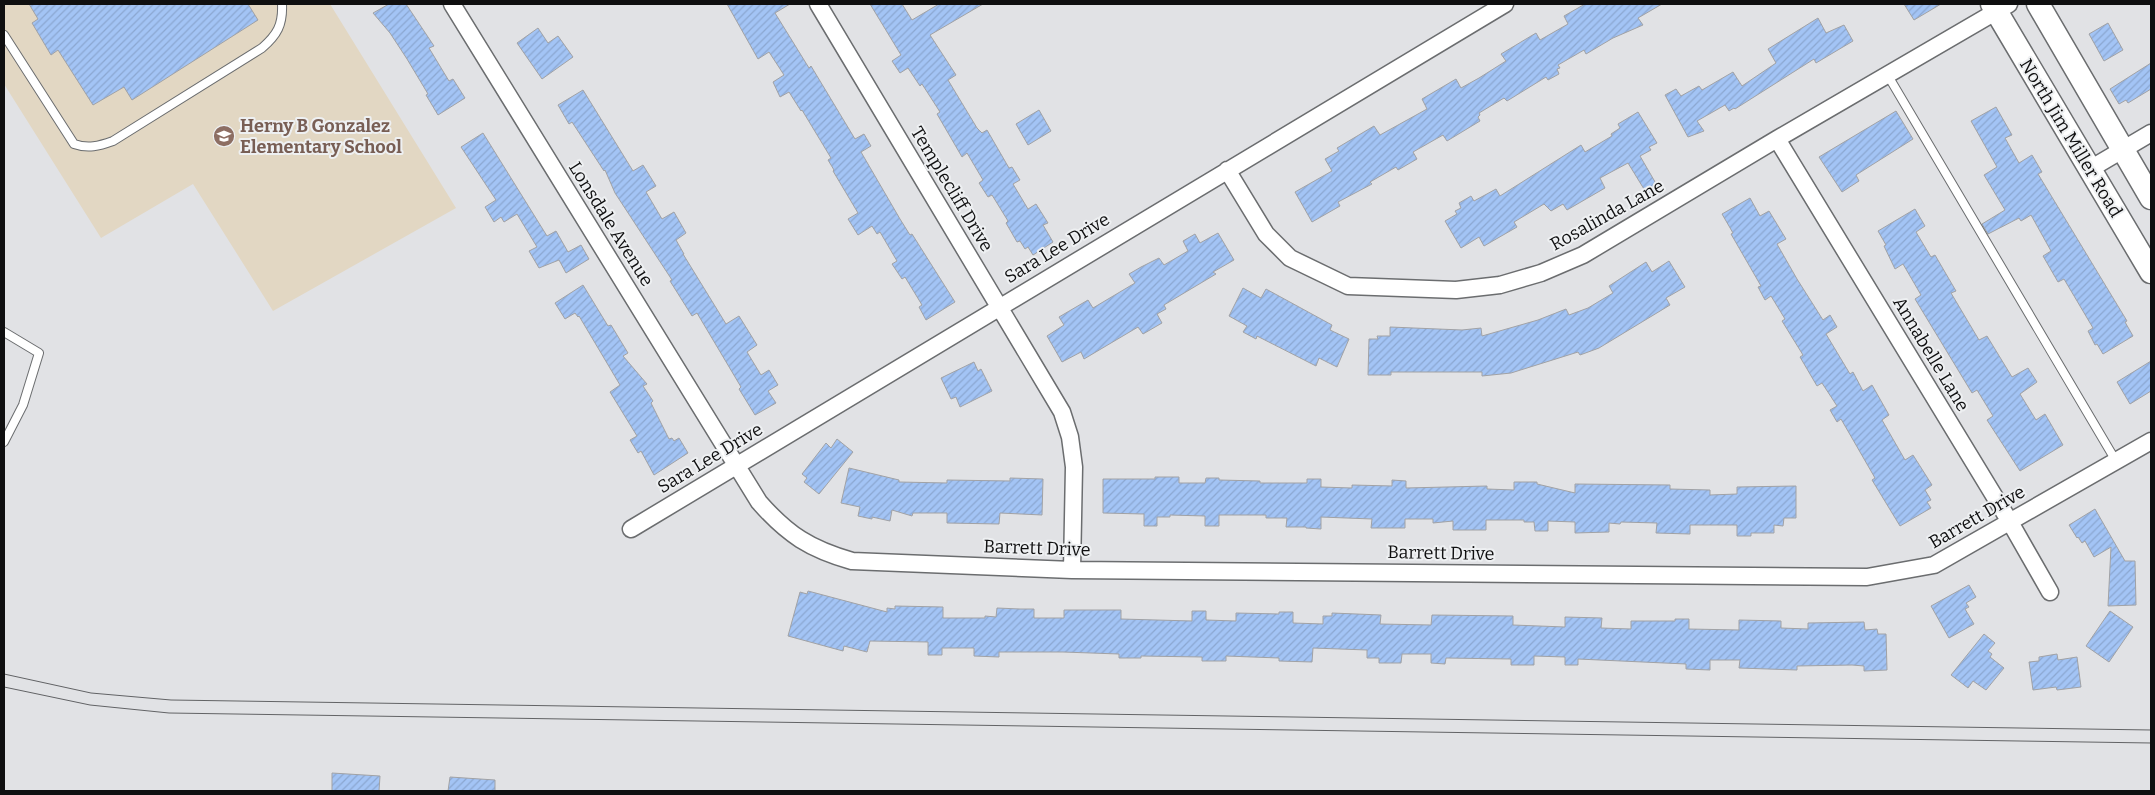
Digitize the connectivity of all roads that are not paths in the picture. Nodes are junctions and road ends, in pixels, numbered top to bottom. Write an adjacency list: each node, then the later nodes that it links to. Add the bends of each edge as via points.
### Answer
1 (282, 4): 7 (lane, via 276,35 262,48 113,142 98,146 74,144)
2 (452, 4): 21 (street, Lonsdale Avenue)
3 (818, 4): 16 (street, Templecliff Drive)
4 (1505, 4): 13 (street, Sara Lee Drive)
5 (2038, 4): 11 (main road)
6 (1999, 6): 8 (street, Rosalinda Lane); 12 (main road, North Jim Miller Road)
7 (4, 36)
8 (1888, 74): 10 (street, Rosalinda Lane); 20 (lane)
9 (2151, 133): 11 (street)
10 (1777, 139): 13 (street, Rosalinda Lane, via 1583,255 1541,273 1500,285 1456,290 1348,286 1290,258 1266,234); 22 (street, Annabelle Lane)
11 (2123, 150): 12 (street); 14 (main road)
12 (2090, 169): 15 (main road, North Jim Miller Road)
13 (1227, 170): 16 (street, Sara Lee Drive)
14 (2151, 198)
15 (2151, 272)
16 (999, 307): 21 (street, Sara Lee Drive); 24 (street, Templecliff Drive, via 1062,412 1070,437 1074,467)
17 (4, 332): 19 (lane, via 39,352 23,404)
18 (2151, 441): 20 (street, Barrett Drive)
19 (4, 442)
20 (2116, 461): 22 (street, Barrett Drive)
21 (736, 466): 23 (street, Sara Lee Drive); 24 (street, Barrett Drive, via 759,502 779,524 827,554 852,561)
22 (2010, 522): 24 (street, Barrett Drive, via 1934,565 1867,577); 25 (street, Annabelle Lane)
23 (631, 529)
24 (1072, 570)
25 (2050, 592)

